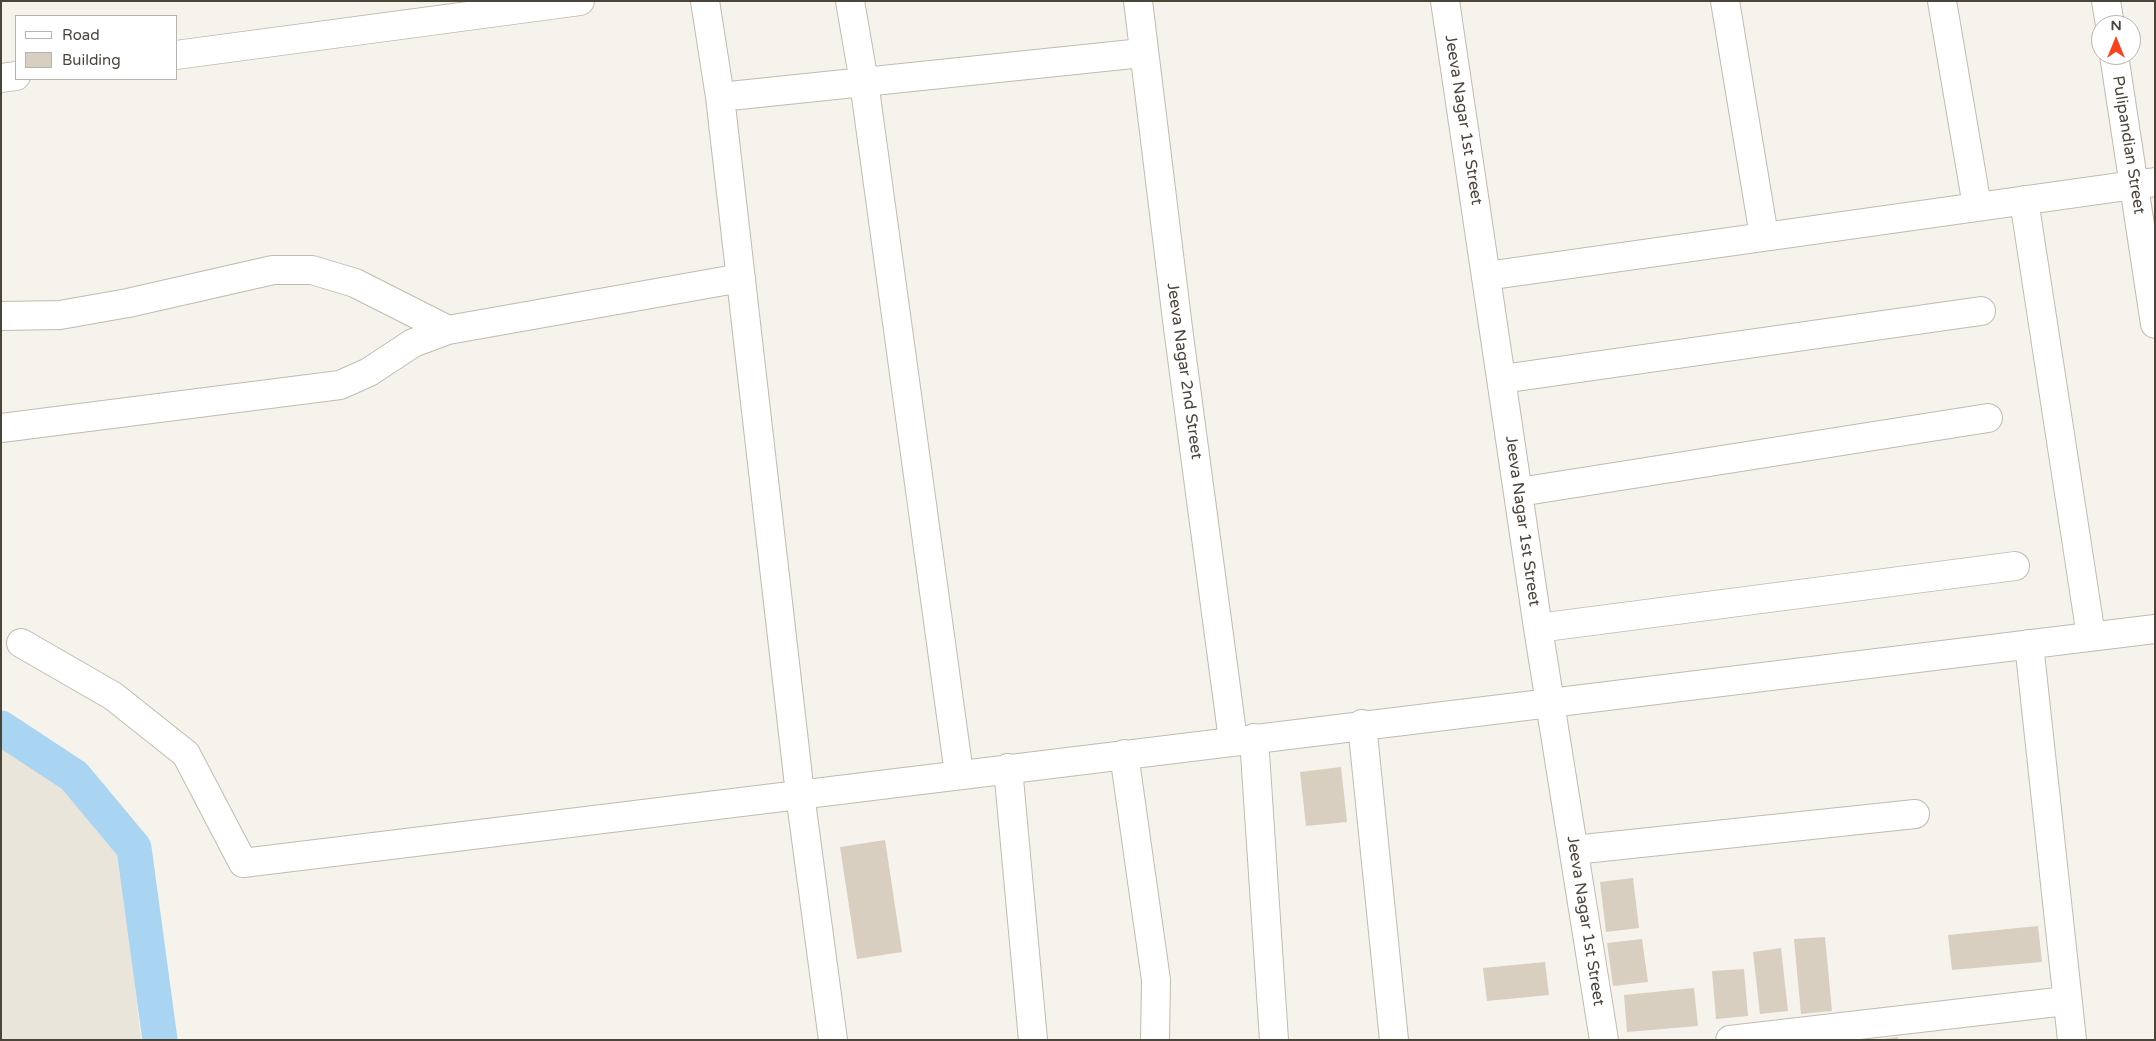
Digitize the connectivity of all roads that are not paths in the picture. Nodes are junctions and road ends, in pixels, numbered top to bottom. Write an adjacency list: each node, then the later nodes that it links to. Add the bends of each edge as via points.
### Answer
1 (580, 1): 11 (street)
2 (705, 1): 16 (street)
3 (850, 1): 15 (street)
4 (1138, 1): 10 (street, Jeeva Nagar 2nd Street)
5 (1445, 1): 21 (street, Jeeva Nagar 1st Street)
6 (1726, 1): 20 (street)
7 (1942, 1): 19 (street)
8 (2106, 1): 9 (street)
9 (2108, 15)
10 (1142, 52): 15 (street); 39 (street, Jeeva Nagar 2nd Street)
11 (178, 55)
12 (2116, 65): 17 (street, Pulipandian Street)
13 (15, 76): 14 (street)
14 (1, 78)
15 (864, 82): 16 (street); 42 (street)
16 (720, 97): 22 (street)
17 (2144, 183): 18 (street); 25 (street, Pulipandian Street)
18 (2024, 200): 19 (street); 34 (street)
19 (1977, 206): 20 (street)
20 (1764, 236): 21 (street)
21 (1486, 276): 27 (street, Jeeva Nagar 1st Street)
22 (740, 278): 26 (street); 43 (street)
23 (1981, 311): 27 (street)
24 (1, 316): 26 (street, via 60,315 273,270 312,270 354,283)
25 (2155, 324)
26 (448, 330): 29 (street, via 413,343 369,372 340,385)
27 (1502, 379): 30 (street, Jeeva Nagar 1st Street)
28 (1988, 418): 30 (street)
29 (1, 428)
30 (1519, 492): 32 (street, Jeeva Nagar 1st Street)
31 (2015, 566): 32 (street)
32 (1538, 628): 37 (street, Jeeva Nagar 1st Street)
33 (2155, 629): 34 (street)
34 (2091, 636): 36 (street)
35 (21, 642): 43 (street, via 113,696 186,754 243,863)
36 (2029, 644): 37 (street); 46 (street)
37 (1550, 701): 38 (street); 45 (street, Jeeva Nagar 1st Street)
38 (1362, 724): 39 (street); 51 (street)
39 (1244, 739): 40 (street); 50 (street, Jeeva Nagar 2nd Street)
40 (1124, 754): 41 (street); 49 (street, via 1156,980)
41 (1008, 768): 42 (street); 48 (street)
42 (959, 774): 43 (street)
43 (800, 794): 47 (street)
44 (1915, 814): 45 (street)
45 (1574, 850): 52 (street, Jeeva Nagar 1st Street)
46 (2066, 1001): 53 (street); 54 (street)
47 (834, 1040)
48 (1032, 1040)
49 (1155, 1040)
50 (1274, 1040)
51 (1394, 1040)
52 (1604, 1040)
53 (1730, 1040)
54 (2072, 1040)

